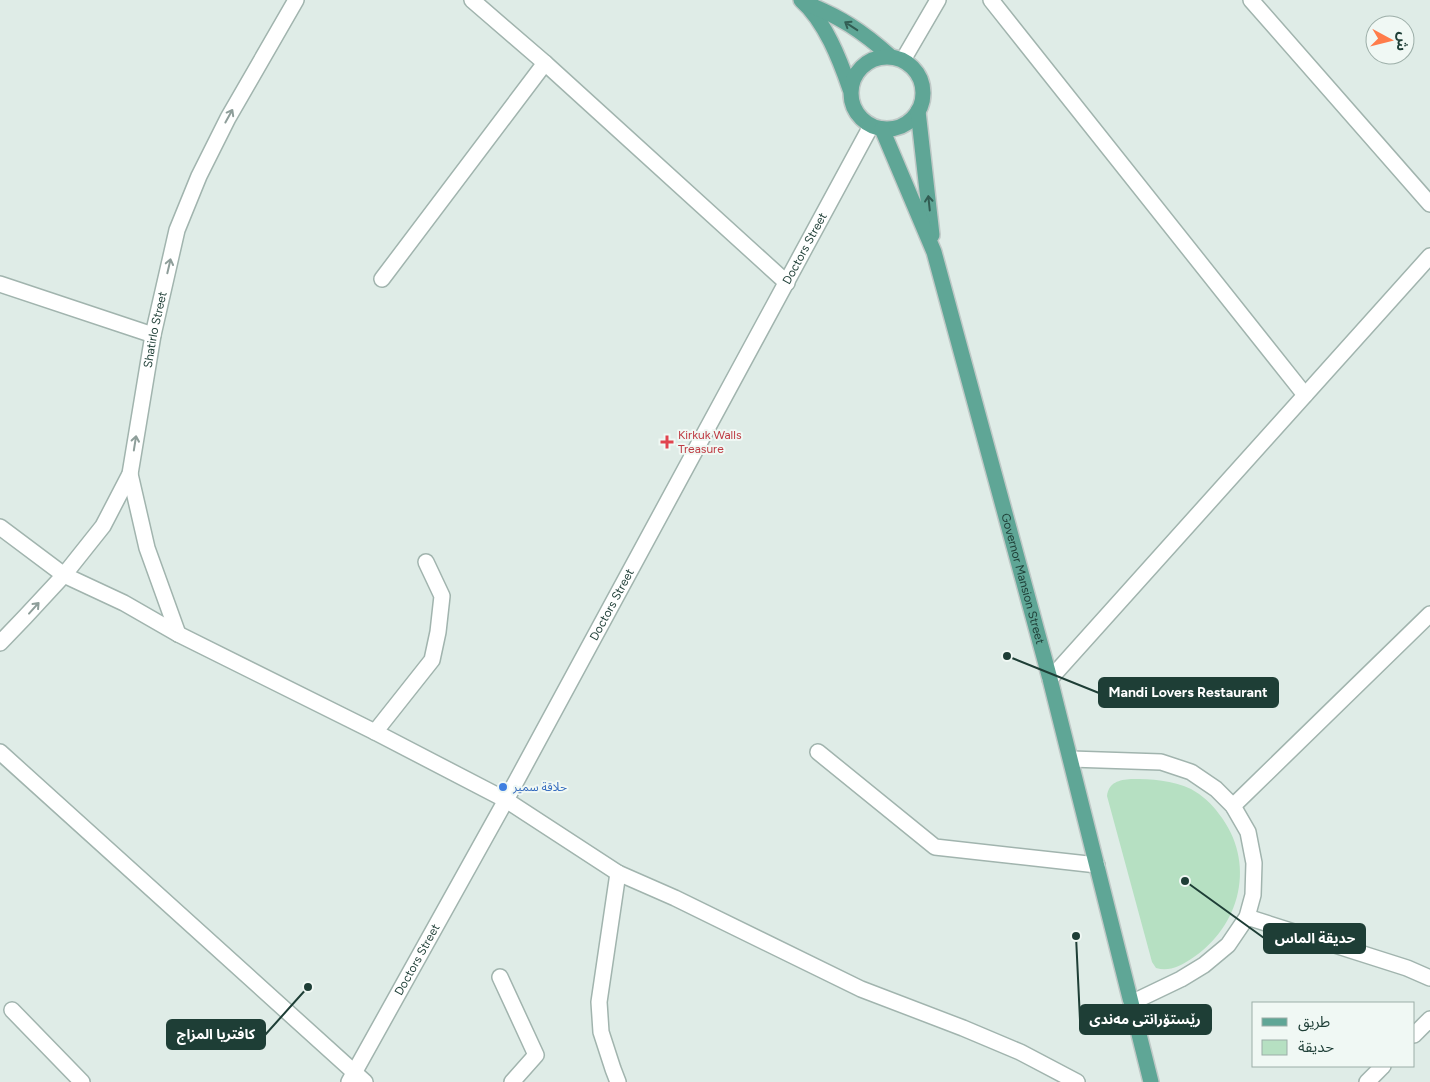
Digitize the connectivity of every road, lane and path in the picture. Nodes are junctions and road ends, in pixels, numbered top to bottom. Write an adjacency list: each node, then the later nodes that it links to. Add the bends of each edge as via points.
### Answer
1 (296, 0): 18 (street, Shatirlo Street, one-way to 1, via 177,230 199,176 228,118)
2 (472, 0): 8 (street)
3 (938, 0): 7 (street)
4 (991, 0): 19 (street)
5 (1251, 0): 12 (street)
6 (803, 2): 7 (main road, Governor Mansion Street, one-way to 6, via 850,24); 9 (main road, Governor Mansion Street, via 832,44)
7 (896, 58): 9 (main road, via 876,57 863,64 854,75); 10 (main road, Governor Mansion Street, via 915,69 922,82 923,97)
8 (546, 63): 15 (street); 16 (street)
9 (850, 89): 11 (main road, Governor Mansion Street, via 852,104 859,117)
10 (918, 111): 11 (main road, via 909,122 896,128); 13 (main road, Governor Mansion Street, one-way to 10)
11 (877, 128): 13 (main road, Governor Mansion Street); 16 (street, Doctors Street)
12 (1430, 204)
13 (934, 252): 27 (main road, Governor Mansion Street)
14 (1430, 256): 19 (street)
15 (382, 278)
16 (787, 283): 32 (street, Doctors Street)
17 (0, 284): 18 (street)
18 (153, 335): 20 (street, Shatirlo Street, one-way to 18)
19 (1305, 395): 27 (street)
20 (130, 474): 23 (street, Shatirlo Street, via 103,526); 25 (street, via 147,548)
21 (0, 527): 23 (street)
22 (426, 562): 28 (street, via 442,596 432,660)
23 (64, 575): 25 (street, via 124,603); 26 (street, Shatirlo Street, one-way to 23)
24 (1430, 614): 33 (street)
25 (178, 634): 28 (street)
26 (0, 643)
27 (1050, 679): 31 (main road, Governor Mansion Street)
28 (374, 732): 32 (street)
29 (0, 752): 44 (street)
30 (818, 752): 34 (street, via 935,847)
31 (1071, 758): 33 (street, via 1161,762 1191,772 1216,789); 34 (main road, Governor Mansion Street)
32 (506, 800): 35 (street); 44 (street, Doctors Street)
33 (1233, 806): 36 (street, via 1248,832 1254,863 1253,895)
34 (1097, 865): 39 (main road, Governor Mansion Street)
35 (618, 873): 47 (street, via 599,1002 601,1032); 48 (street, via 862,989 1012,1048)
36 (1247, 917): 38 (street); 39 (street, via 1228,945 1204,965)
37 (500, 977): 46 (street, via 536,1055)
38 (1430, 978)
39 (1131, 1003): 49 (main road, Governor Mansion Street)
40 (12, 1010): 45 (street)
41 (1430, 1018): 42 (street)
42 (1415, 1034)
43 (1382, 1067): 50 (street)
44 (356, 1078)
45 (82, 1082)
46 (512, 1082)
47 (618, 1082)
48 (1077, 1082)
49 (1151, 1082)
50 (1367, 1082)

